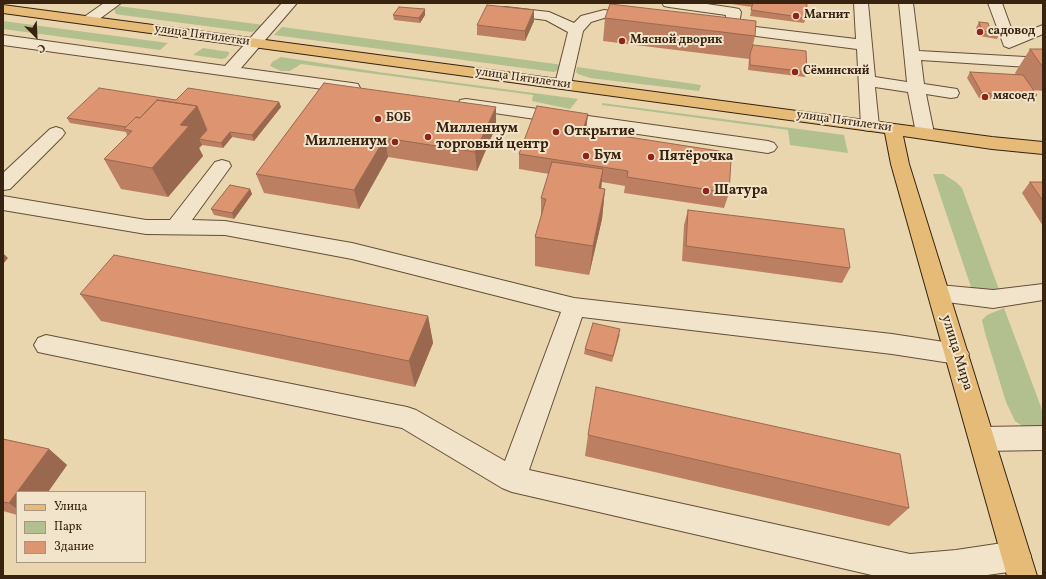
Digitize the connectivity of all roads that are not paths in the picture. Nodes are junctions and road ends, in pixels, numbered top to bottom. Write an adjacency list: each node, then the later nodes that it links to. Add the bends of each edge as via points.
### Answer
1 (114, 3): 9 (street)
2 (290, 3): 16 (street)
3 (669, 3): 12 (street, via 734,12)
4 (861, 3): 18 (street)
5 (906, 3): 19 (street)
6 (995, 3): 17 (street)
7 (3, 10): 9 (main road, улица Пятилетки)
8 (494, 10): 14 (street, via 549,16)
9 (89, 20): 16 (main road, улица Пятилетки)
10 (652, 20): 14 (street, via 604,14 586,19)
11 (707, 26): 12 (street)
12 (731, 29): 18 (street)
13 (1043, 29): 17 (street)
14 (576, 30): 24 (street)
15 (3, 40): 22 (street)
16 (255, 43): 22 (street); 24 (main road, улица Пятилетки)
17 (1009, 44): 20 (street)
18 (864, 45): 23 (street)
19 (913, 55): 20 (street); 25 (street)
20 (978, 59): 21 (street)
21 (1043, 62)
22 (229, 71): 26 (street)
23 (868, 81): 25 (street); 29 (street)
24 (563, 84): 29 (main road, улица Пятилетки)
25 (916, 88): 27 (street); 31 (street)
26 (370, 90)
27 (951, 93)
28 (448, 101): 33 (street)
29 (870, 126): 30 (main road, улица Пятилетки)
30 (893, 129): 31 (main road, улица Пятилетки); 40 (main road, улица Мира, via 900,164)
31 (924, 133): 34 (main road, улица Пятилетки)
32 (56, 134): 36 (street)
33 (768, 147)
34 (1043, 148)
35 (222, 166): 38 (street)
36 (3, 184)
37 (3, 202): 38 (street, via 146,227)
38 (176, 227): 41 (street, via 225,228 352,251)
39 (1043, 292): 40 (street, via 993,299)
40 (938, 293): 43 (main road, улица Мира)
41 (574, 307): 43 (street, via 892,344); 46 (street)
42 (46, 345): 46 (street, via 407,418)
43 (957, 354): 45 (main road, улица Мира)
44 (1043, 438): 45 (street)
45 (983, 439): 47 (main road, улица Мира)
46 (512, 479): 47 (street, via 910,569)
47 (1019, 566)

